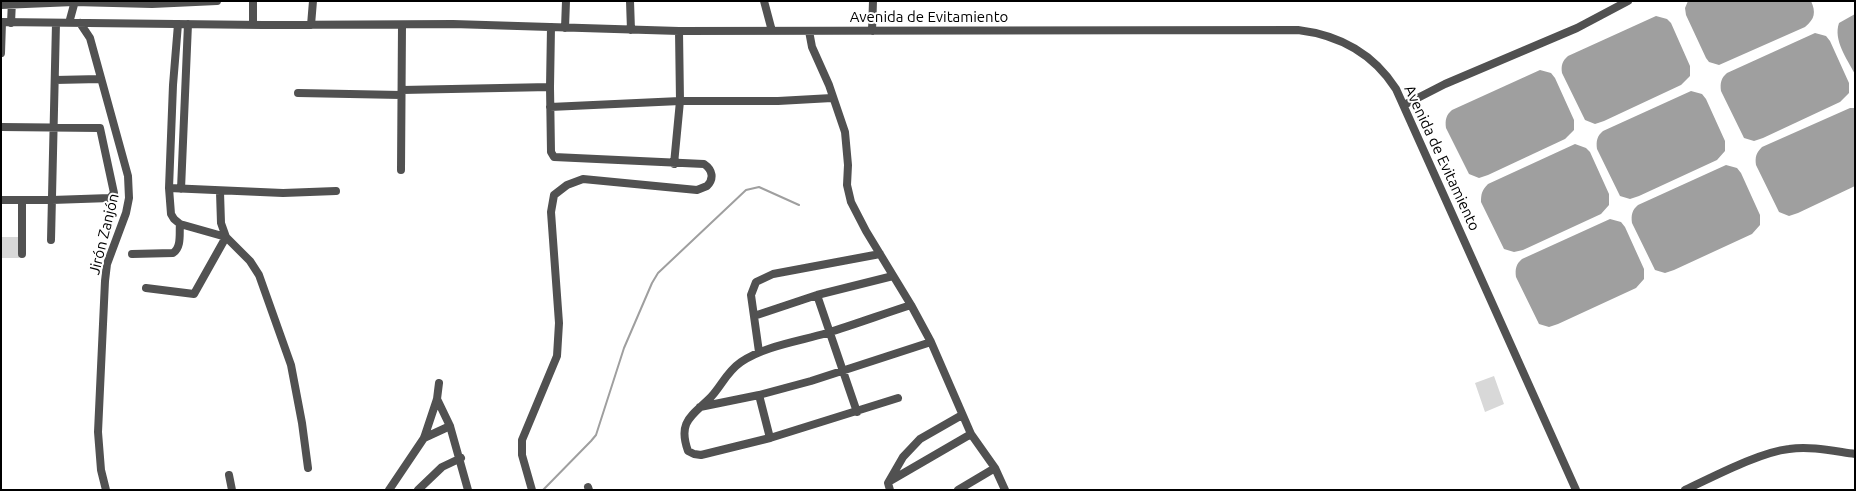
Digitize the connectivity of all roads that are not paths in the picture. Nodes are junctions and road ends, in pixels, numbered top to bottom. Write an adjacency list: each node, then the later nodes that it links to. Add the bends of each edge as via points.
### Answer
1 (217, 1): 10 (street)
2 (253, 1): 21 (street)
3 (313, 1): 22 (street)
4 (566, 1): 25 (street)
5 (630, 1): 26 (street)
6 (764, 1): 27 (street)
7 (873, 1): 30 (street)
8 (1628, 1): 39 (street, via 1577,28 1454,80)
9 (75, 2): 11 (street); 12 (street); 17 (street)
10 (202, 2): 12 (street)
11 (12, 3): 13 (street); 15 (street)
12 (152, 3)
13 (1, 5)
14 (2, 22): 15 (street, Avenida de Evitamiento); 31 (street)
15 (11, 23): 16 (street, Avenida de Evitamiento)
16 (56, 23): 17 (street, Avenida de Evitamiento); 33 (street)
17 (69, 23): 18 (street, Avenida de Evitamiento)
18 (80, 23): 19 (street, Avenida de Evitamiento); 32 (street, Jirón Zanjón, via 90,38)
19 (178, 24): 20 (street, Avenida de Evitamiento); 45 (street)
20 (188, 24): 21 (street, Avenida de Evitamiento); 46 (street)
21 (253, 25): 22 (street, Avenida de Evitamiento)
22 (310, 25): 23 (street, Avenida de Evitamiento)
23 (402, 25): 24 (street, Avenida de Evitamiento); 36 (street)
24 (551, 27): 25 (street, Avenida de Evitamiento); 34 (street)
25 (565, 28): 26 (street, Avenida de Evitamiento)
26 (631, 30): 28 (street, Avenida de Evitamiento)
27 (772, 30): 28 (street, Avenida de Evitamiento); 29 (street, Avenida de Evitamiento)
28 (679, 31): 38 (street)
29 (809, 31): 30 (street, Avenida de Evitamiento); 37 (street)
30 (872, 31): 39 (street, Avenida de Evitamiento, via 1319,32 1352,46 1370,58 1389,79)
31 (1, 53)
32 (100, 79): 33 (street); 85 (street, Jirón Zanjón, via 127,168 129,188 126,213 107,264 105,281 98,432)
33 (55, 80): 41 (street)
34 (550, 87): 36 (street); 40 (street)
35 (298, 93): 36 (street)
36 (401, 93): 44 (street)
37 (832, 98): 38 (street); 57 (street, via 845,132 848,196)
38 (680, 101): 40 (street); 43 (street)
39 (1404, 105): 84 (street, Avenida de Evitamiento)
40 (550, 107): 43 (street, via 551,152 554,158)
41 (53, 126): 42 (street); 51 (street); 51 (street, via 100,128 114,193 110,198)
42 (1, 127)
43 (674, 164): 90 (street, via 704,164 712,173 710,183 697,190 583,179 566,185 554,195 550,212 557,356 522,440 522,455)
44 (401, 170)
45 (169, 188): 46 (street); 52 (street, via 171,214)
46 (181, 189): 48 (street)
47 (336, 191): 48 (street)
48 (220, 192): 53 (street, via 221,222)
49 (1, 200): 50 (street)
50 (22, 200): 51 (street); 55 (street)
51 (52, 200): 54 (street)
52 (180, 224): 53 (street); 56 (street, via 178,247 173,253)
53 (226, 237): 59 (street, via 194,294); 80 (street, via 259,275 291,365)
54 (51, 240)
55 (22, 254)
56 (132, 254)
57 (880, 254): 58 (street); 62 (street, via 773,274 756,282 751,295)
58 (893, 276): 60 (street); 61 (street)
59 (146, 288)
60 (817, 295): 62 (street); 63 (street)
61 (911, 305): 63 (street); 64 (street)
62 (754, 316): 65 (street)
63 (829, 332): 65 (street); 66 (street)
64 (931, 342): 66 (street); 73 (street)
65 (759, 352): 71 (street, via 726,375)
66 (843, 372): 68 (street); 72 (street)
67 (439, 383): 70 (street)
68 (759, 395): 71 (street); 77 (street)
69 (898, 398): 72 (street)
70 (437, 399): 74 (street); 76 (street)
71 (699, 408): 77 (street, via 685,425 685,444 691,453 701,455)
72 (857, 412): 77 (street)
73 (962, 415): 75 (street); 83 (street, via 920,439 903,457)
74 (450, 426): 76 (street); 79 (street)
75 (970, 434): 81 (street); 83 (street)
76 (424, 438): 87 (street)
77 (770, 438)
78 (1855, 454): 93 (street, via 1810,448 1780,450)
79 (461, 458): 88 (street, via 442,468); 89 (street)
80 (308, 468)
81 (995, 468): 91 (street); 92 (street)
82 (229, 475): 86 (street)
83 (889, 486)
84 (1576, 489)
85 (106, 490)
86 (232, 490)
87 (390, 490)
88 (418, 490)
89 (468, 490)
90 (532, 490)
91 (958, 490)
92 (1005, 490)
93 (1685, 490)

